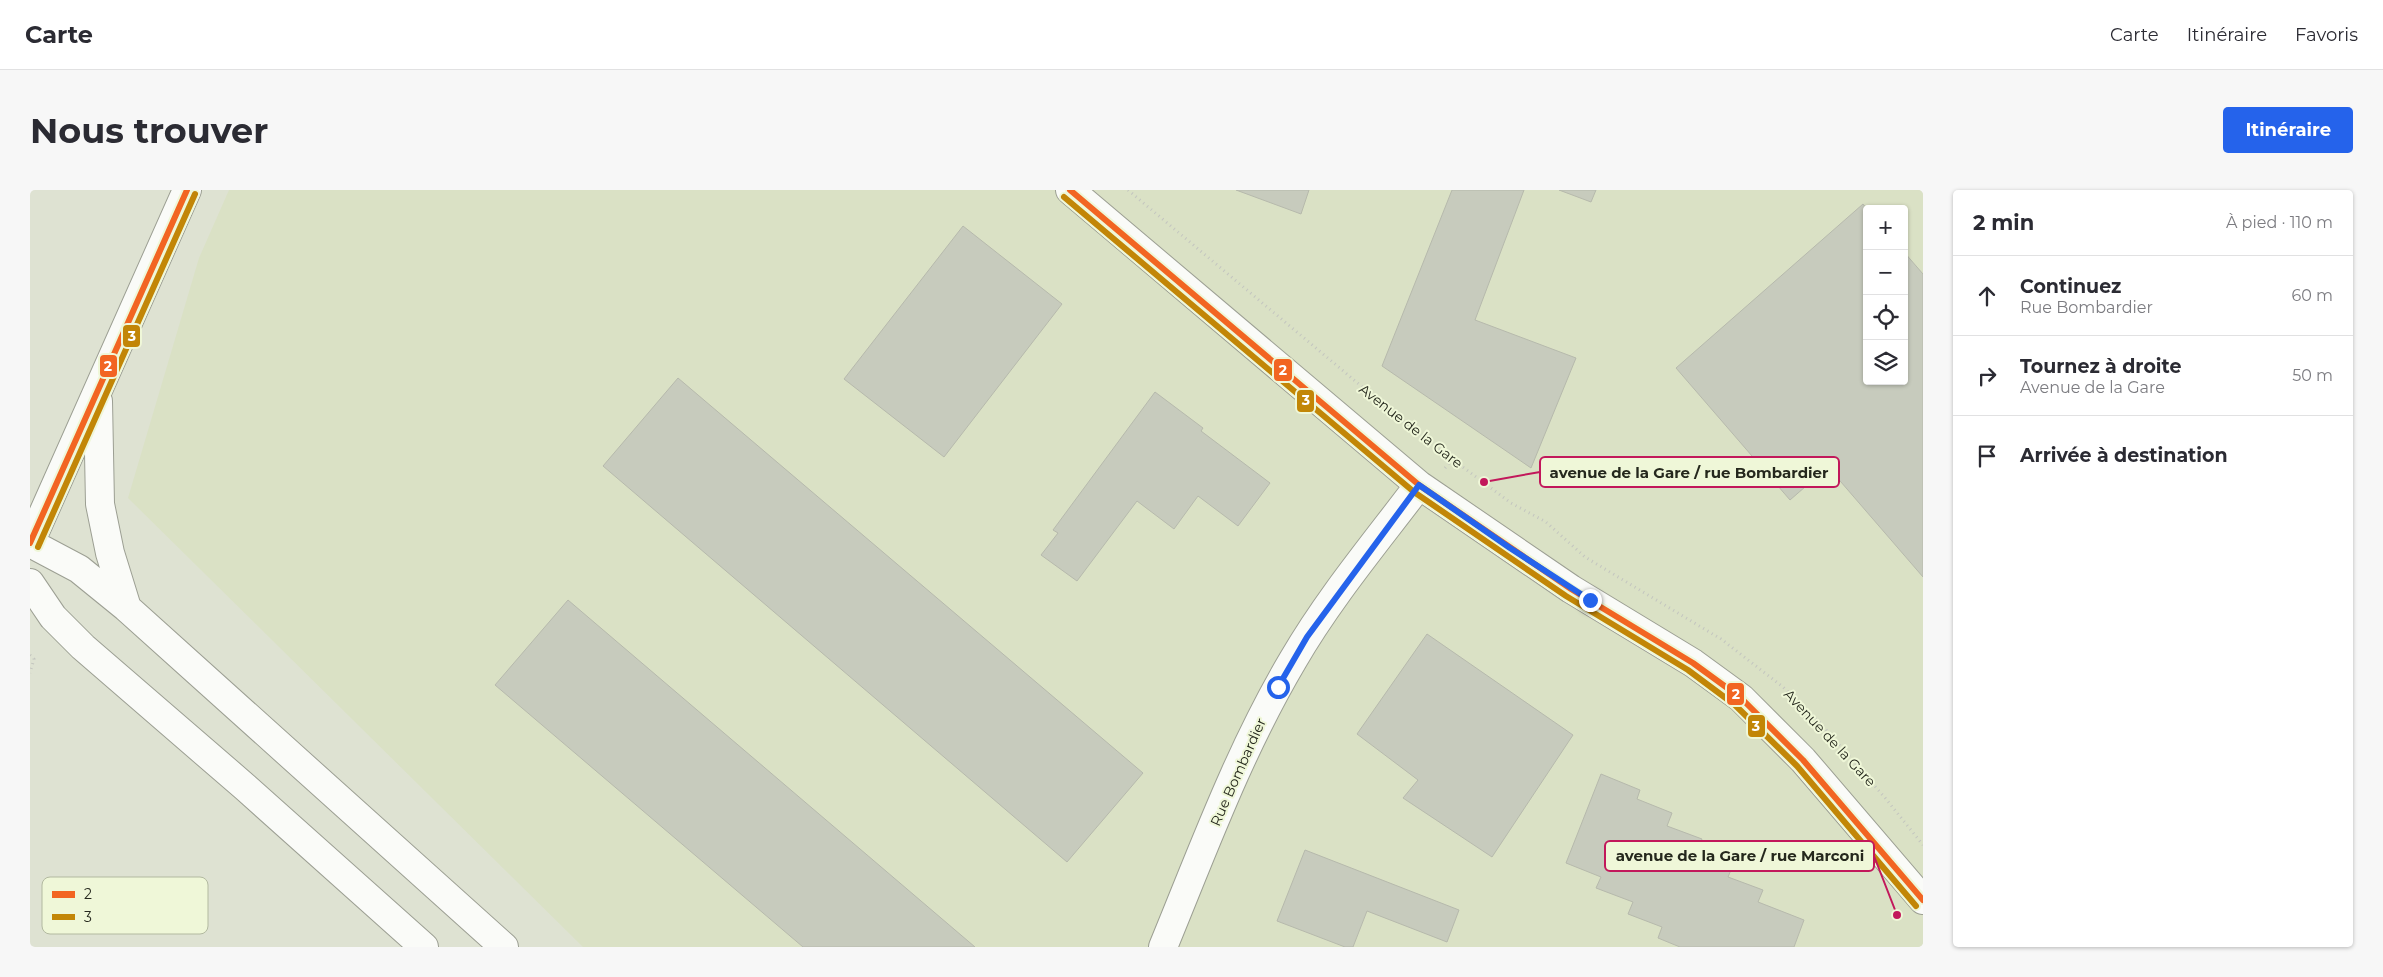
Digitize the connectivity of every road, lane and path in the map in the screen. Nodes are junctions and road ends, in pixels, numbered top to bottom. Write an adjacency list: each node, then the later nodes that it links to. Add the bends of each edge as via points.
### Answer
1 (187, 190): 4 (main road)
2 (1070, 190): 5 (main road)
3 (1128, 190): 11 (path, Avenue de la Gare, via 1417,433 1511,503 1546,522 1585,557 1721,639 1783,687 1886,799)
4 (98, 394): 6 (main road); 8 (main road, via 102,521)
5 (1419, 485): 12 (main road, via 1571,588 1693,663 1741,698 1803,760); 15 (main road, Rue Bombardier, via 1307,637 1278,687 1250,740)
6 (30, 543): 8 (main road, via 79,569)
7 (30, 583): 13 (main road, via 53,617 83,647)
8 (127, 608): 14 (main road)
9 (30, 655): 10 (path, via 34,659)
10 (30, 673)
11 (1923, 846)
12 (1923, 900)
13 (424, 947)
14 (504, 947)
15 (1163, 947)

